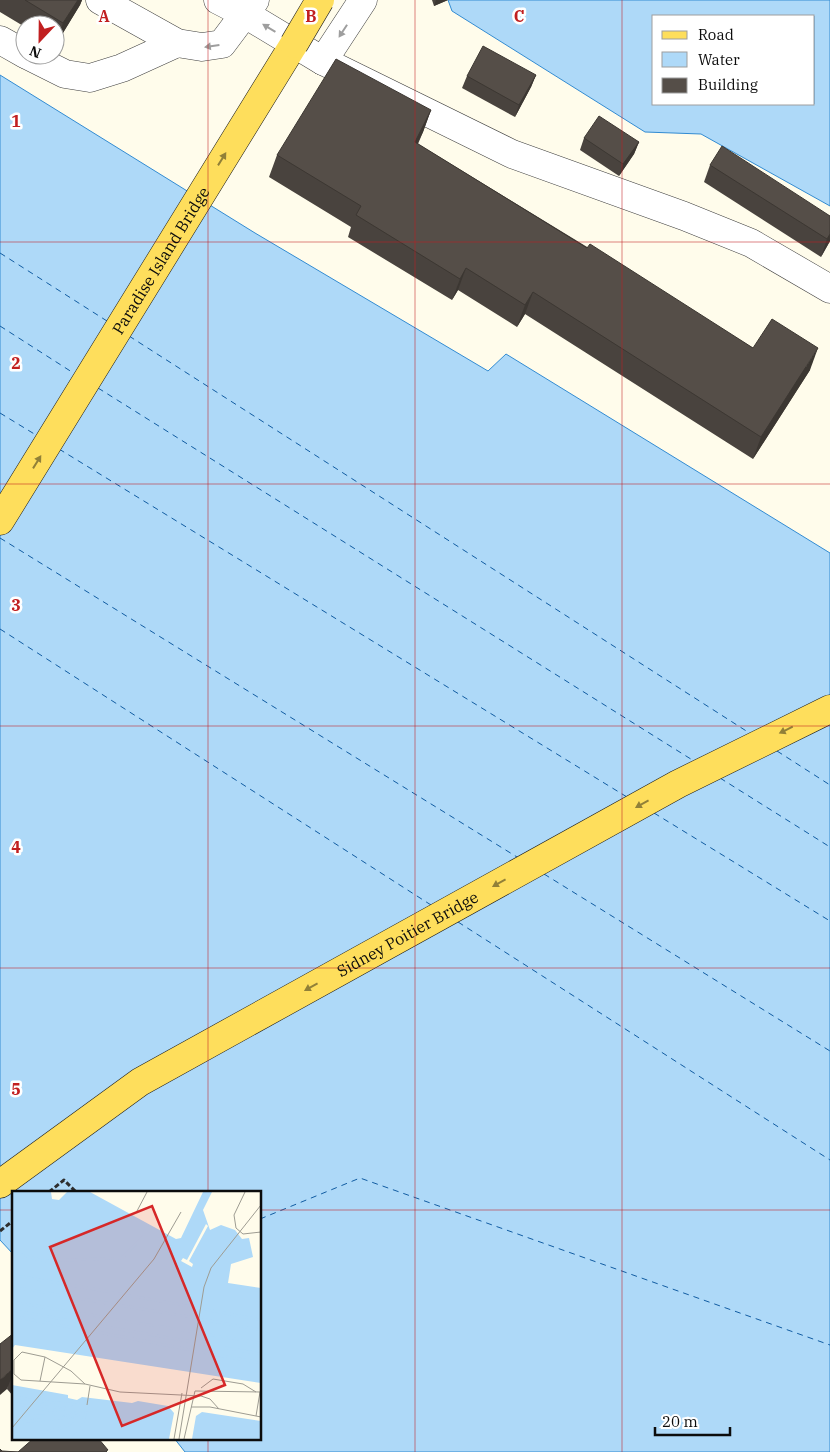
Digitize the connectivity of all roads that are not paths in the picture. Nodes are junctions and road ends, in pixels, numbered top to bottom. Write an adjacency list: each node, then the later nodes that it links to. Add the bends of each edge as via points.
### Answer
1 (100, 0): 7 (street)
2 (218, 0): 5 (street)
3 (320, 0): 12 (main road, Paradise Island Bridge, one-way to 3, bridge)
4 (363, 0): 9 (street, one-way to 9)
5 (250, 7): 7 (street, one-way to 7, via 222,44 202,47); 9 (street, one-way to 5)
6 (0, 40): 8 (street)
7 (178, 43): 10 (street, via 122,68 90,78 65,74)
8 (15, 49)
9 (323, 61): 11 (street, via 512,154 751,243)
10 (47, 65)
11 (830, 289)
12 (0, 521)
13 (830, 708): 14 (main road, Sidney Poitier Bridge, one-way to 14, via 678,784 140,1082)
14 (0, 1184)

